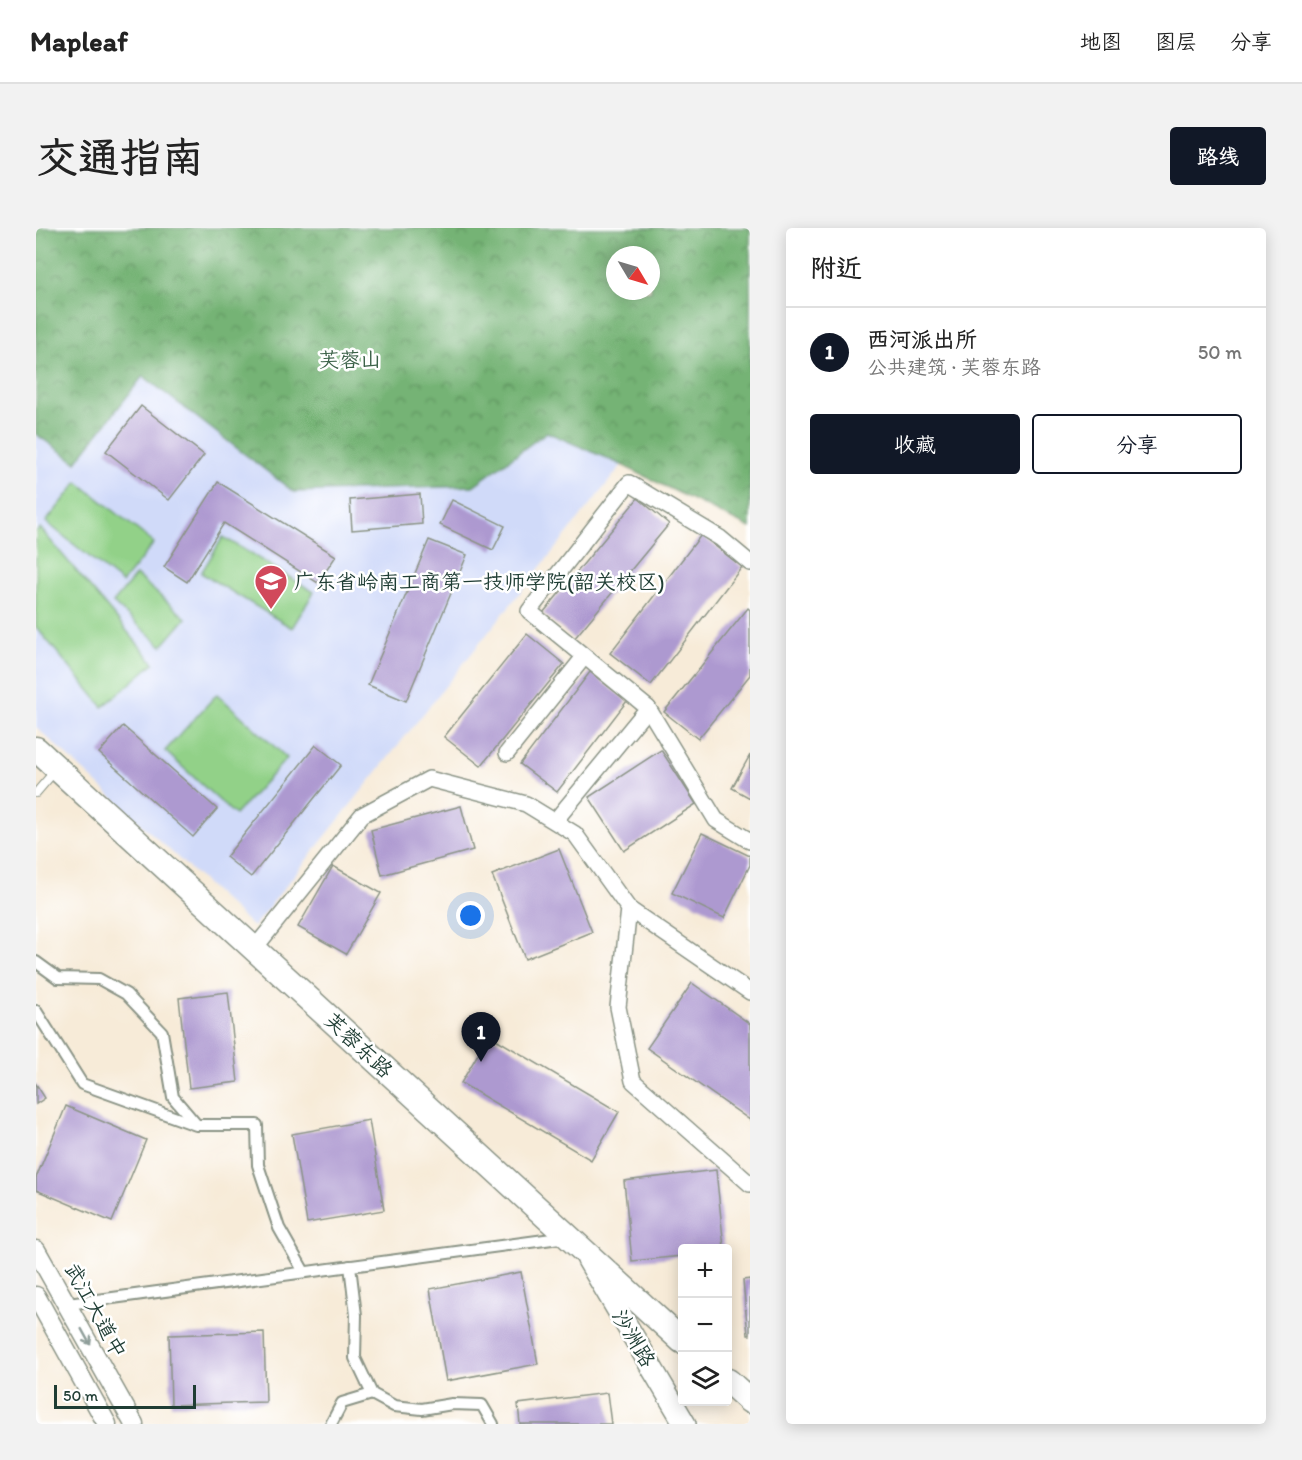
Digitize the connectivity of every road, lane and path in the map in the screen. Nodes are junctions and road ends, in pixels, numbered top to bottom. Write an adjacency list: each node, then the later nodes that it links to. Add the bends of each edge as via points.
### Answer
1 (750, 563): 2 (street, via 720,538 629,483 529,611)
2 (584, 657): 3 (street); 5 (street)
3 (648, 708): 8 (street); 9 (street, via 716,820)
4 (36, 749): 6 (main road, 芙蓉东路)
5 (507, 753)
6 (57, 769): 7 (lane); 11 (main road, 芙蓉东路)
7 (36, 793)
8 (555, 821): 10 (street, via 575,834); 11 (street, via 526,804 429,779 362,815)
9 (750, 841)
10 (629, 909): 13 (street); 16 (street, via 618,1007 633,1081)
11 (254, 949): 17 (main road, 芙蓉东路)
12 (36, 962): 15 (street, via 57,978 99,979 126,994 162,1032 173,1097)
13 (750, 992)
14 (36, 1011): 15 (street, via 82,1084)
15 (196, 1125): 20 (street, via 257,1125 258,1165 279,1228)
16 (750, 1184)
17 (575, 1244): 19 (street); 23 (main road, 芙蓉东路); 31 (main road, 沙洲路)
18 (36, 1250): 22 (street, 武江大道中)
19 (350, 1266): 20 (street); 25 (street, via 356,1316 355,1358)
20 (304, 1272): 22 (street)
21 (36, 1296): 27 (street)
22 (68, 1304): 28 (street, 武江大道中, one-way to 28)
23 (678, 1337)
24 (732, 1385): 26 (main road)
25 (372, 1394): 29 (street, via 342,1403); 30 (street, via 394,1406 482,1405)
26 (750, 1401)
27 (107, 1424)
28 (134, 1424)
29 (331, 1424)
30 (493, 1424)
31 (685, 1424)

